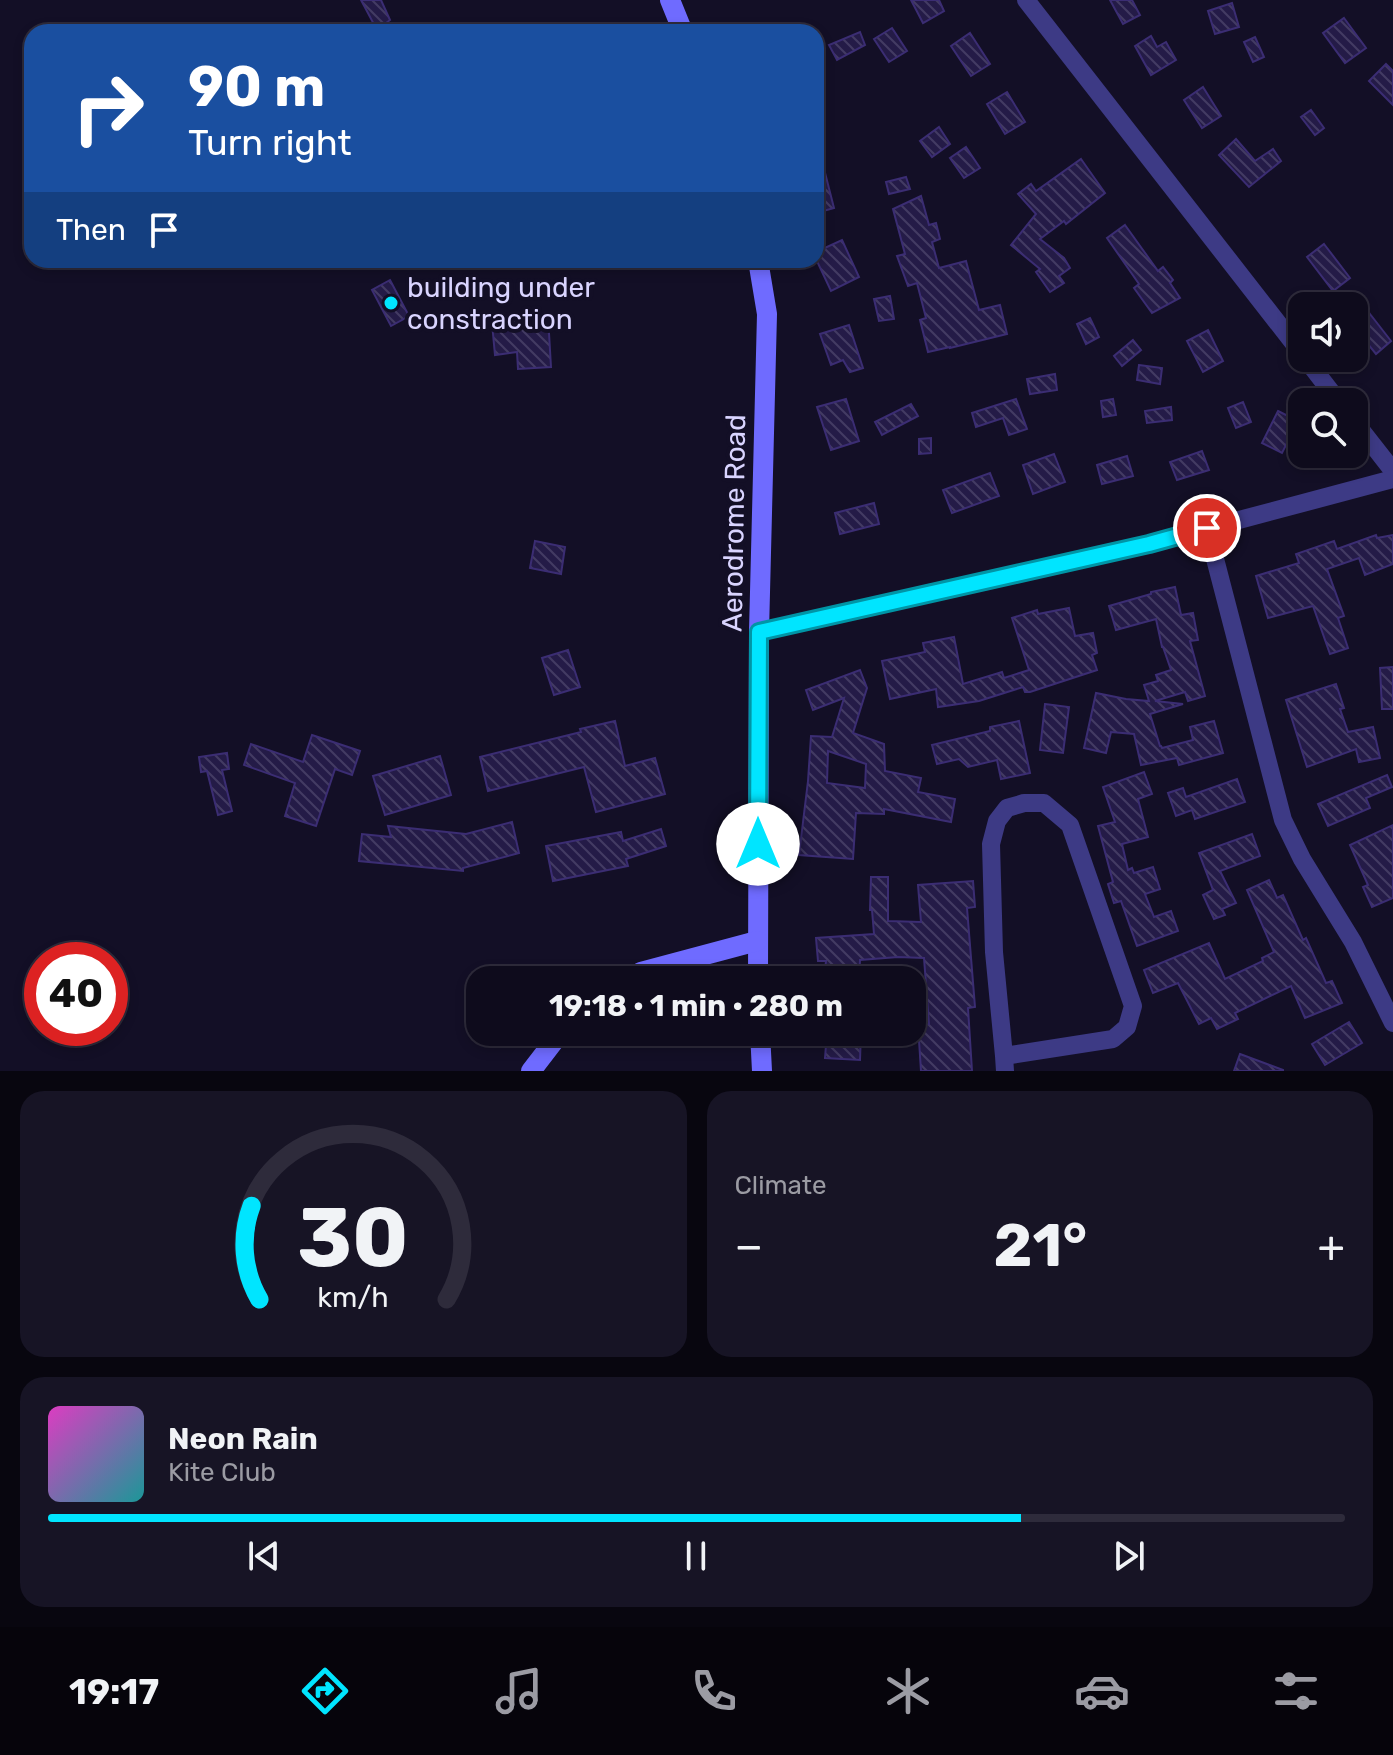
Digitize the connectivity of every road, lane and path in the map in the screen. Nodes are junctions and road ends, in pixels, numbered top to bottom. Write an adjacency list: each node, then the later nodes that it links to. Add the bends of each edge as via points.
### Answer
1 (670, 0): 3 (street)
2 (1026, 0): 5 (street)
3 (680, 24)
4 (759, 268): 12 (street, Aerodrome Road, via 767,314)
5 (1288, 336)
6 (1316, 372): 7 (street)
7 (1328, 388)
8 (1368, 439): 9 (street)
9 (1393, 471)
10 (1393, 479): 11 (street)
11 (1207, 528): 12 (street); 16 (street, via 1283,820)
12 (759, 632): 13 (street, Aerodrome Road)
13 (757, 941): 14 (street); 15 (street, Aerodrome Road)
14 (663, 966)
15 (758, 966)
16 (1393, 1023)
17 (550, 1046): 20 (street)
18 (761, 1046): 21 (street)
19 (1005, 1063): 19 (street, via 991,844 1007,808 1044,803 1070,825 1133,1006 1127,1027 1113,1039)
20 (531, 1071)
21 (762, 1071)

